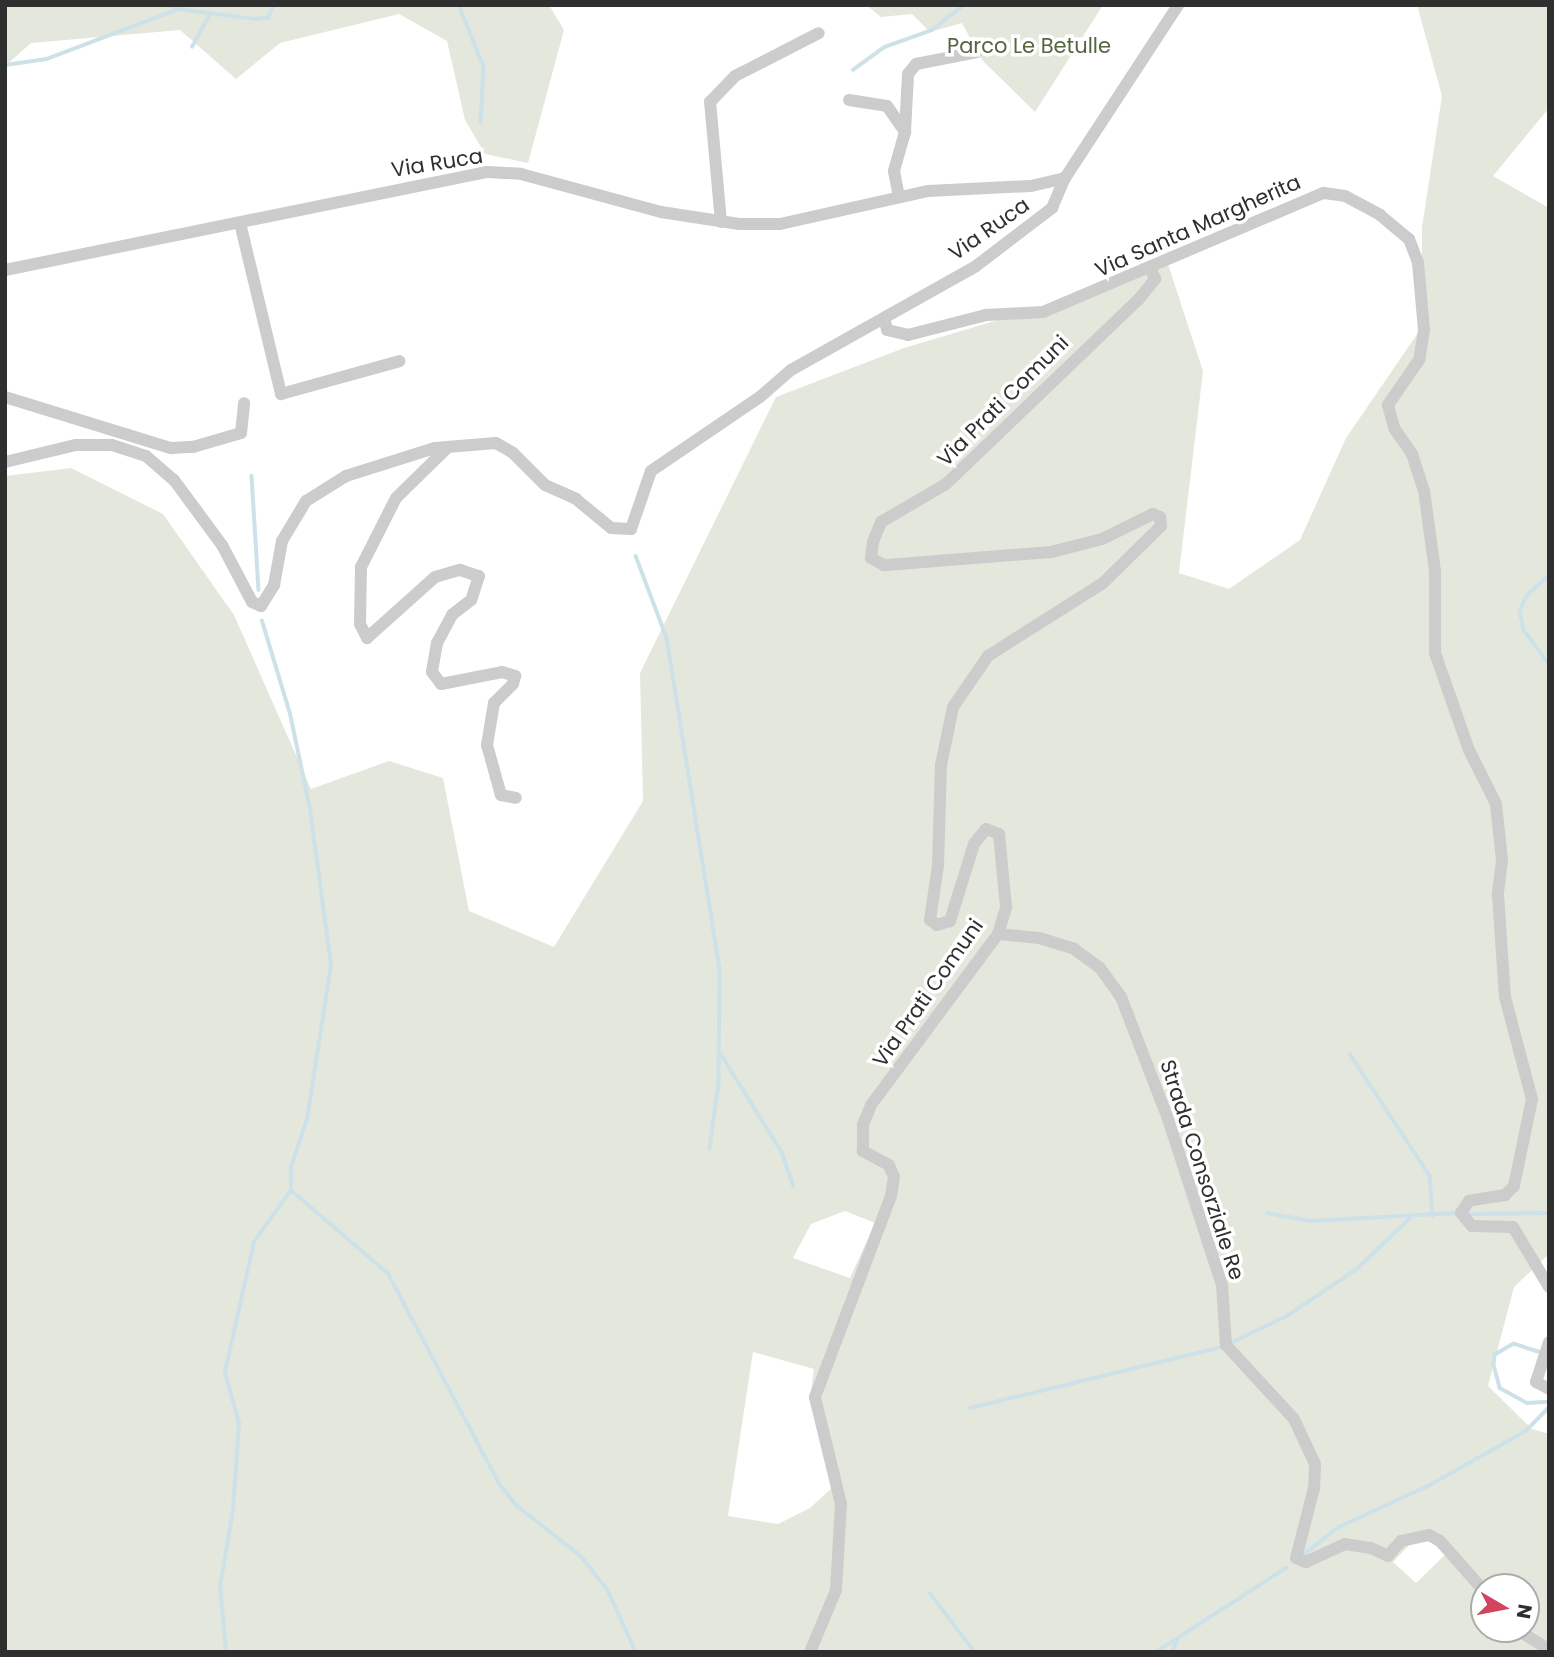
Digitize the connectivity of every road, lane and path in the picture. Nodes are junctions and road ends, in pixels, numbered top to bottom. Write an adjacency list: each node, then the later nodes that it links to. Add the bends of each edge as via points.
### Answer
1 (1178, 5): 6 (street, Via Ruca)
2 (819, 33): 8 (street, via 735,76 710,102)
3 (977, 52): 5 (street, via 916,64 908,74)
4 (849, 100): 5 (street, via 887,106)
5 (905, 132): 7 (street, via 894,171)
6 (1065, 178): 7 (street, Via Ruca, via 1031,186); 12 (street, Via Ruca, via 1052,208 1016,237)
7 (899, 197): 8 (street, Via Ruca, via 780,224)
8 (721, 222): 9 (street, Via Ruca, via 661,212 522,174 487,172)
9 (240, 223): 11 (street, Via Ruca); 13 (street, via 281,394)
10 (1150, 267): 12 (street, Via Santa Margherita, via 1043,312 986,315 908,335 887,330); 19 (street, Via Prati Comuni, via 1155,279 1139,299 946,484 881,522 873,542 871,558 884,565 923,559 1033,556 1102,540 1153,514 1160,517 1157,533 1103,583 988,656 953,707 941,765 938,865 930,920 937,925 950,921 974,844 986,829 993,830 999,834 1006,907); 20 (street, Via Santa Margherita, via 1324,192 1345,196 1380,215 1409,239 1418,263 1424,330 1419,360 1388,405 1424,490 1435,571 1435,653 1469,750 1496,804 1502,860 1498,895 1504,997 1532,1099 1514,1186 1505,1195 1469,1201 1461,1213 1472,1226 1513,1227)
11 (5, 270)
12 (885, 321): 16 (street, via 791,370 760,397 651,471 631,529 611,528 576,499 545,485 496,443)
13 (400, 361)
14 (5, 397): 15 (street, via 171,448 193,447 241,433)
15 (244, 403)
16 (447, 448): 17 (street, via 346,476 306,501 282,541 274,585 261,606 252,602 222,545 174,480 146,456 111,445 76,445); 18 (street, via 396,498 361,567 360,624 368,638 435,577 460,570 479,576 471,600 452,615 438,643 432,673 441,684 502,672 515,676 495,703 487,745 501,795)
17 (5, 462)
18 (516, 798)
19 (998, 934): 23 (street, Strada Consorziale Re, via 1039,938 1074,949 1100,968 1121,997 1167,1115 1222,1285 1226,1345 1294,1419 1312,1453 1314,1488 1296,1558 1306,1562 1345,1544 1388,1556 1401,1541 1429,1535); 24 (street, Via Prati Comuni, via 871,1105 863,1125 863,1151 888,1165 894,1177 891,1196 815,1396 841,1504 835,1590)
20 (1549, 1287)
21 (1547, 1346): 22 (street, via 1536,1382)
22 (1549, 1389)
23 (1470, 1575)
24 (810, 1652)

